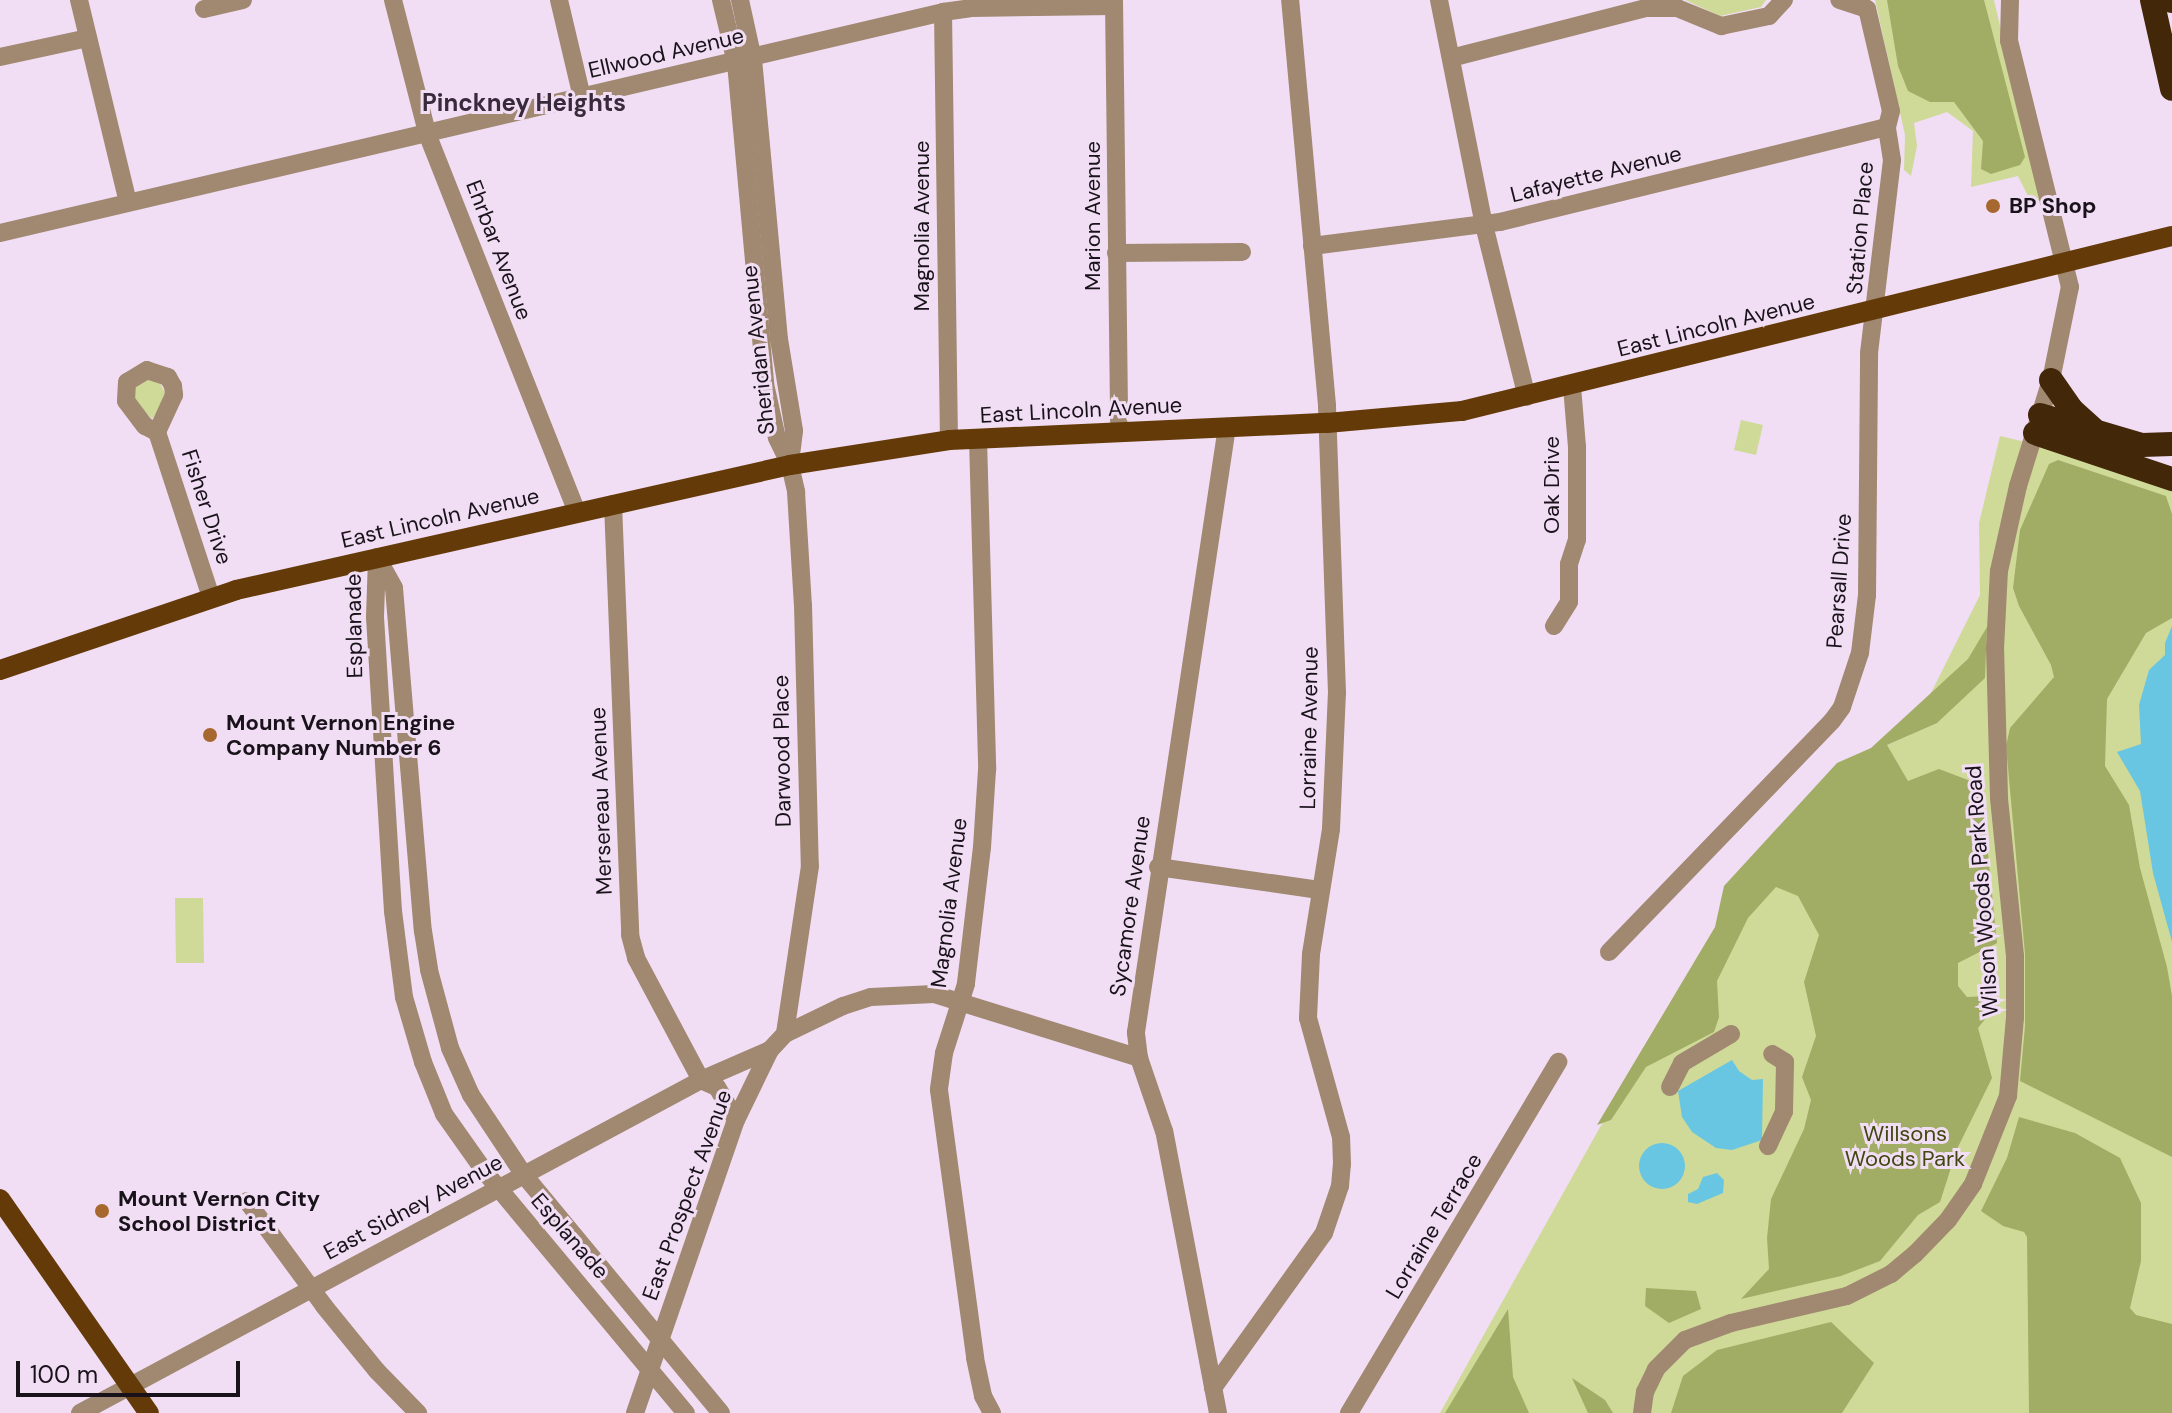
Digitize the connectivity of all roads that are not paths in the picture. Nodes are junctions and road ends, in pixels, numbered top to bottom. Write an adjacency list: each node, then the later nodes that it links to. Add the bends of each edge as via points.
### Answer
1 (79, 0): 16 (street)
2 (243, 0): 14 (street)
3 (393, 0): 23 (street, Ehrbar Avenue)
4 (559, 0): 21 (street)
5 (721, 0): 19 (street, Sheridan Avenue)
6 (740, 0): 19 (street, Sheridan Avenue)
7 (1290, 0): 28 (street, Lorraine Avenue)
8 (1439, 0): 18 (street)
9 (1784, 0): 18 (street, via 1769,16 1721,26 1677,8 1646,8)
10 (1839, 0): 22 (street, Station Place, via 1867,9 1891,111)
11 (2010, 0): 31 (street, Wilson Woods Park Road, via 2009,41)
12 (2152, 0): 20 (highway)
13 (1114, 3): 15 (street, Ellwood Avenue); 30 (street, Marion Avenue)
14 (204, 9)
15 (943, 12): 19 (street, Ellwood Avenue); 43 (street, Magnolia Avenue)
16 (88, 38): 17 (street); 24 (street)
17 (0, 57)
18 (1451, 58): 25 (street)
19 (744, 61): 21 (street, Ellwood Avenue); 45 (street, Sheridan Avenue, via 765,384 777,438)
20 (2172, 89)
21 (582, 97): 23 (street, Ellwood Avenue)
22 (1887, 127): 25 (street, Lafayette Avenue); 32 (street, Station Place, via 1892,160)
23 (428, 136): 24 (street, Ellwood Avenue); 48 (street, Ehrbar Avenue)
24 (128, 202): 26 (street, Ellwood Avenue)
25 (1484, 225): 28 (street, Lafayette Avenue); 35 (street)
26 (0, 233)
27 (2172, 236): 31 (main road, East Lincoln Avenue)
28 (1312, 246): 36 (street, Lorraine Avenue)
29 (1242, 252): 30 (street)
30 (1116, 253): 41 (street, Marion Avenue)
31 (2067, 265): 32 (main road, East Lincoln Avenue); 33 (street, Wilson Woods Park Road, via 2070,287)
32 (1877, 310): 34 (main road, East Lincoln Avenue); 55 (street, Pearsall Drive, via 1869,353 1864,629 1854,679 1842,707 1777,781)
33 (2051, 380): 37 (street, Wilson Woods Park Road); 39 (highway)
34 (1572, 386): 35 (main road, East Lincoln Avenue); 51 (street, Oak Drive, via 1577,540 1569,564 1569,602)
35 (1527, 397): 36 (main road, East Lincoln Avenue, via 1420,417)
36 (1327, 423): 38 (main road, East Lincoln Avenue); 54 (street, Lorraine Avenue, via 1337,693 1331,829)
37 (2037, 424): 39 (highway); 46 (highway); 85 (street, Wilson Woods Park Road, via 1999,571 1997,755 2015,956 2015,1017 2008,1096 1986,1157 1948,1220 1891,1274 1847,1296 1731,1323 1685,1340 1649,1381)
38 (1227, 427): 41 (main road, East Lincoln Avenue); 53 (street, Sycamore Avenue)
39 (2093, 429): 44 (highway, via 2142,445)
40 (157, 432): 50 (street, Fisher Drive)
41 (1119, 432): 42 (main road, East Lincoln Avenue)
42 (978, 439): 43 (main road, East Lincoln Avenue); 56 (street, Magnolia Avenue, via 987,770)
43 (949, 440): 45 (main road, East Lincoln Avenue)
44 (2172, 444)
45 (790, 465): 47 (main road, East Lincoln Avenue); 57 (street, Darwood Place, via 803,605 810,866)
46 (2172, 479)
47 (613, 504): 48 (main road, East Lincoln Avenue); 63 (street, Mersereau Avenue, via 630,935 636,958)
48 (577, 512): 49 (main road, East Lincoln Avenue)
49 (377, 557): 50 (main road, East Lincoln Avenue); 67 (street, Esplanade, via 394,588 398,613 429,970 450,1048 471,1095); 68 (street, Esplanade, via 375,617 390,883 404,997 444,1114)
50 (211, 597): 52 (main road, East Lincoln Avenue)
51 (1554, 626)
52 (0, 670)
53 (1158, 867): 54 (street); 61 (street, Sycamore Avenue, via 1136,1032)
54 (1319, 890): 75 (street, Lorraine Avenue, via 1308,1018 1341,1137 1340,1186 1324,1233)
55 (1609, 952)
56 (962, 1002): 57 (street, East Prospect Avenue, via 934,994 871,997); 61 (street, East Prospect Avenue); 82 (street, Magnolia Avenue, via 944,1053 939,1090 975,1358)
57 (785, 1034): 59 (street, East Prospect Avenue)
58 (1731, 1034): 64 (street, via 1682,1063)
59 (770, 1050): 63 (street, East Sidney Avenue); 65 (street, East Prospect Avenue)
60 (1772, 1054): 66 (street, via 1785,1062 1784,1111)
61 (1139, 1058): 75 (street, Sycamore Avenue, via 1164,1131)
62 (1558, 1062): 84 (street, Lorraine Terrace)
63 (701, 1080): 65 (street, Mersereau Avenue, via 717,1087); 67 (street, East Sidney Avenue)
64 (1670, 1087)
65 (736, 1120): 72 (street, East Prospect Avenue)
66 (1768, 1146)
67 (524, 1175): 68 (street, East Sidney Avenue); 72 (street, Esplanade)
68 (498, 1188): 71 (street, East Sidney Avenue); 73 (street, Esplanade)
69 (0, 1199): 74 (main road)
70 (247, 1201): 71 (street)
71 (310, 1289): 74 (street, East Sidney Avenue); 78 (street)
72 (661, 1340): 73 (street, East Prospect Avenue); 81 (street, Esplanade)
73 (651, 1368): 79 (street, East Prospect Avenue); 80 (street, Esplanade)
74 (129, 1385): 76 (street, East Sidney Avenue); 77 (main road)
75 (1213, 1388): 83 (street)
76 (80, 1413)
77 (149, 1413)
78 (418, 1413)
79 (635, 1413)
80 (686, 1413)
81 (721, 1413)
82 (992, 1413)
83 (1218, 1413)
84 (1349, 1413)
85 (1642, 1413)

